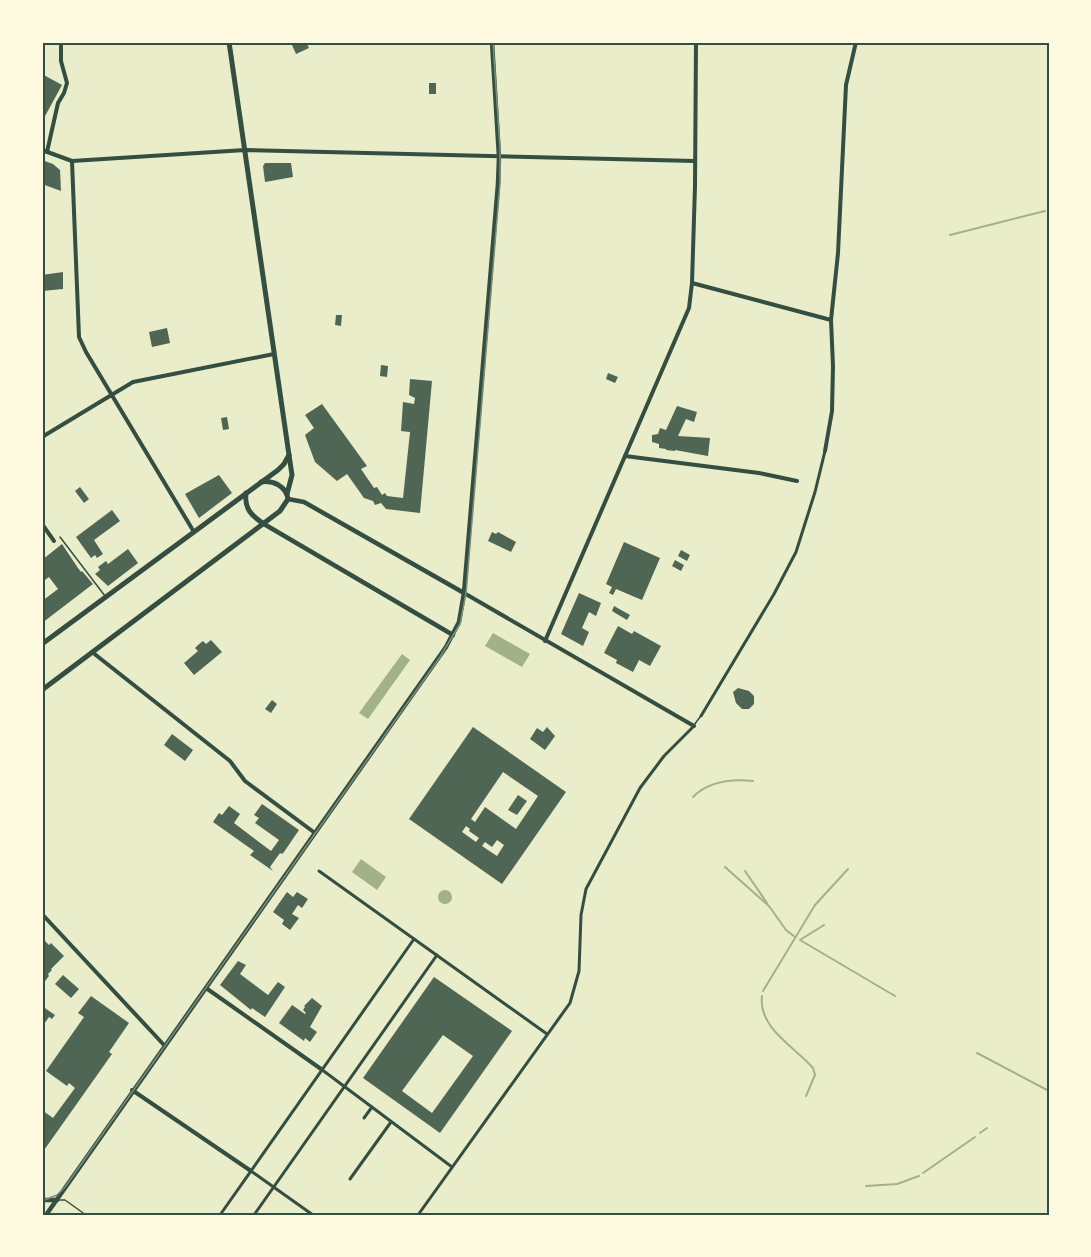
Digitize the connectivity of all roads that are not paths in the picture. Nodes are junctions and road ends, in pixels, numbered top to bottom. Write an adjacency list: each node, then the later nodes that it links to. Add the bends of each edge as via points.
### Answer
1 (61, 42): 7 (street, via 67,83)
2 (229, 42): 6 (main road)
3 (492, 42): 8 (street)
4 (696, 42): 10 (street)
5 (856, 42): 12 (street, via 846,85)
6 (245, 150): 8 (street); 9 (street); 13 (main road)
7 (44, 151): 9 (street)
8 (499, 157): 10 (street); 28 (street)
9 (72, 161): 14 (street, via 78,329 86,352)
10 (695, 161): 11 (street)
11 (692, 283): 12 (street); 18 (street, via 689,308)
12 (831, 320): 16 (street, via 832,411)
13 (275, 354): 14 (street, via 141,380); 17 (main road)
14 (111, 394): 15 (street); 25 (street)
15 (42, 437)
16 (825, 451): 35 (street, via 796,552)
17 (289, 455): 20 (main road, via 284,464); 22 (main road, via 292,475)
18 (625, 456): 19 (street); 31 (street)
19 (797, 481)
20 (261, 482): 21 (main road); 22 (main road, via 278,484)
21 (246, 493): 24 (main road, via 247,508); 25 (main road)
22 (287, 497): 24 (main road, via 280,511); 28 (street, via 304,502)
23 (42, 524): 27 (street)
24 (264, 524): 30 (street); 33 (main road)
25 (194, 532): 29 (main road)
26 (60, 537): 29 (lane)
27 (54, 541)
28 (464, 593): 30 (street); 31 (street)
29 (106, 598): 32 (main road)
30 (453, 635): 37 (street)
31 (545, 641): 36 (street)
32 (42, 644)
33 (92, 652): 34 (main road); 37 (street, via 230,761 245,781)
34 (42, 690)
35 (701, 716): 36 (lane)
36 (693, 726): 43 (street, via 640,788 586,889 579,971 570,1003)
37 (315, 833): 42 (street)
38 (319, 871): 40 (street)
39 (42, 914): 44 (street)
40 (414, 939): 41 (street); 45 (street)
41 (437, 955): 43 (street); 46 (street)
42 (205, 987): 44 (street); 45 (street)
43 (548, 1034): 51 (street)
44 (164, 1045): 47 (street)
45 (321, 1069): 46 (street); 52 (street)
46 (345, 1086): 48 (street); 54 (street)
47 (132, 1090): 52 (street); 56 (street)
48 (372, 1107): 49 (street); 50 (street)
49 (364, 1118)
50 (391, 1122): 51 (street); 53 (street)
51 (452, 1167): 62 (street)
52 (251, 1171): 54 (street); 59 (street)
53 (350, 1179)
54 (274, 1187): 60 (street); 61 (street)
55 (42, 1200): 56 (street)
56 (57, 1200): 57 (street); 58 (lane, via 64,1200)
57 (46, 1215)
58 (86, 1215)
59 (220, 1215)
60 (254, 1215)
61 (313, 1215)
62 (418, 1215)

